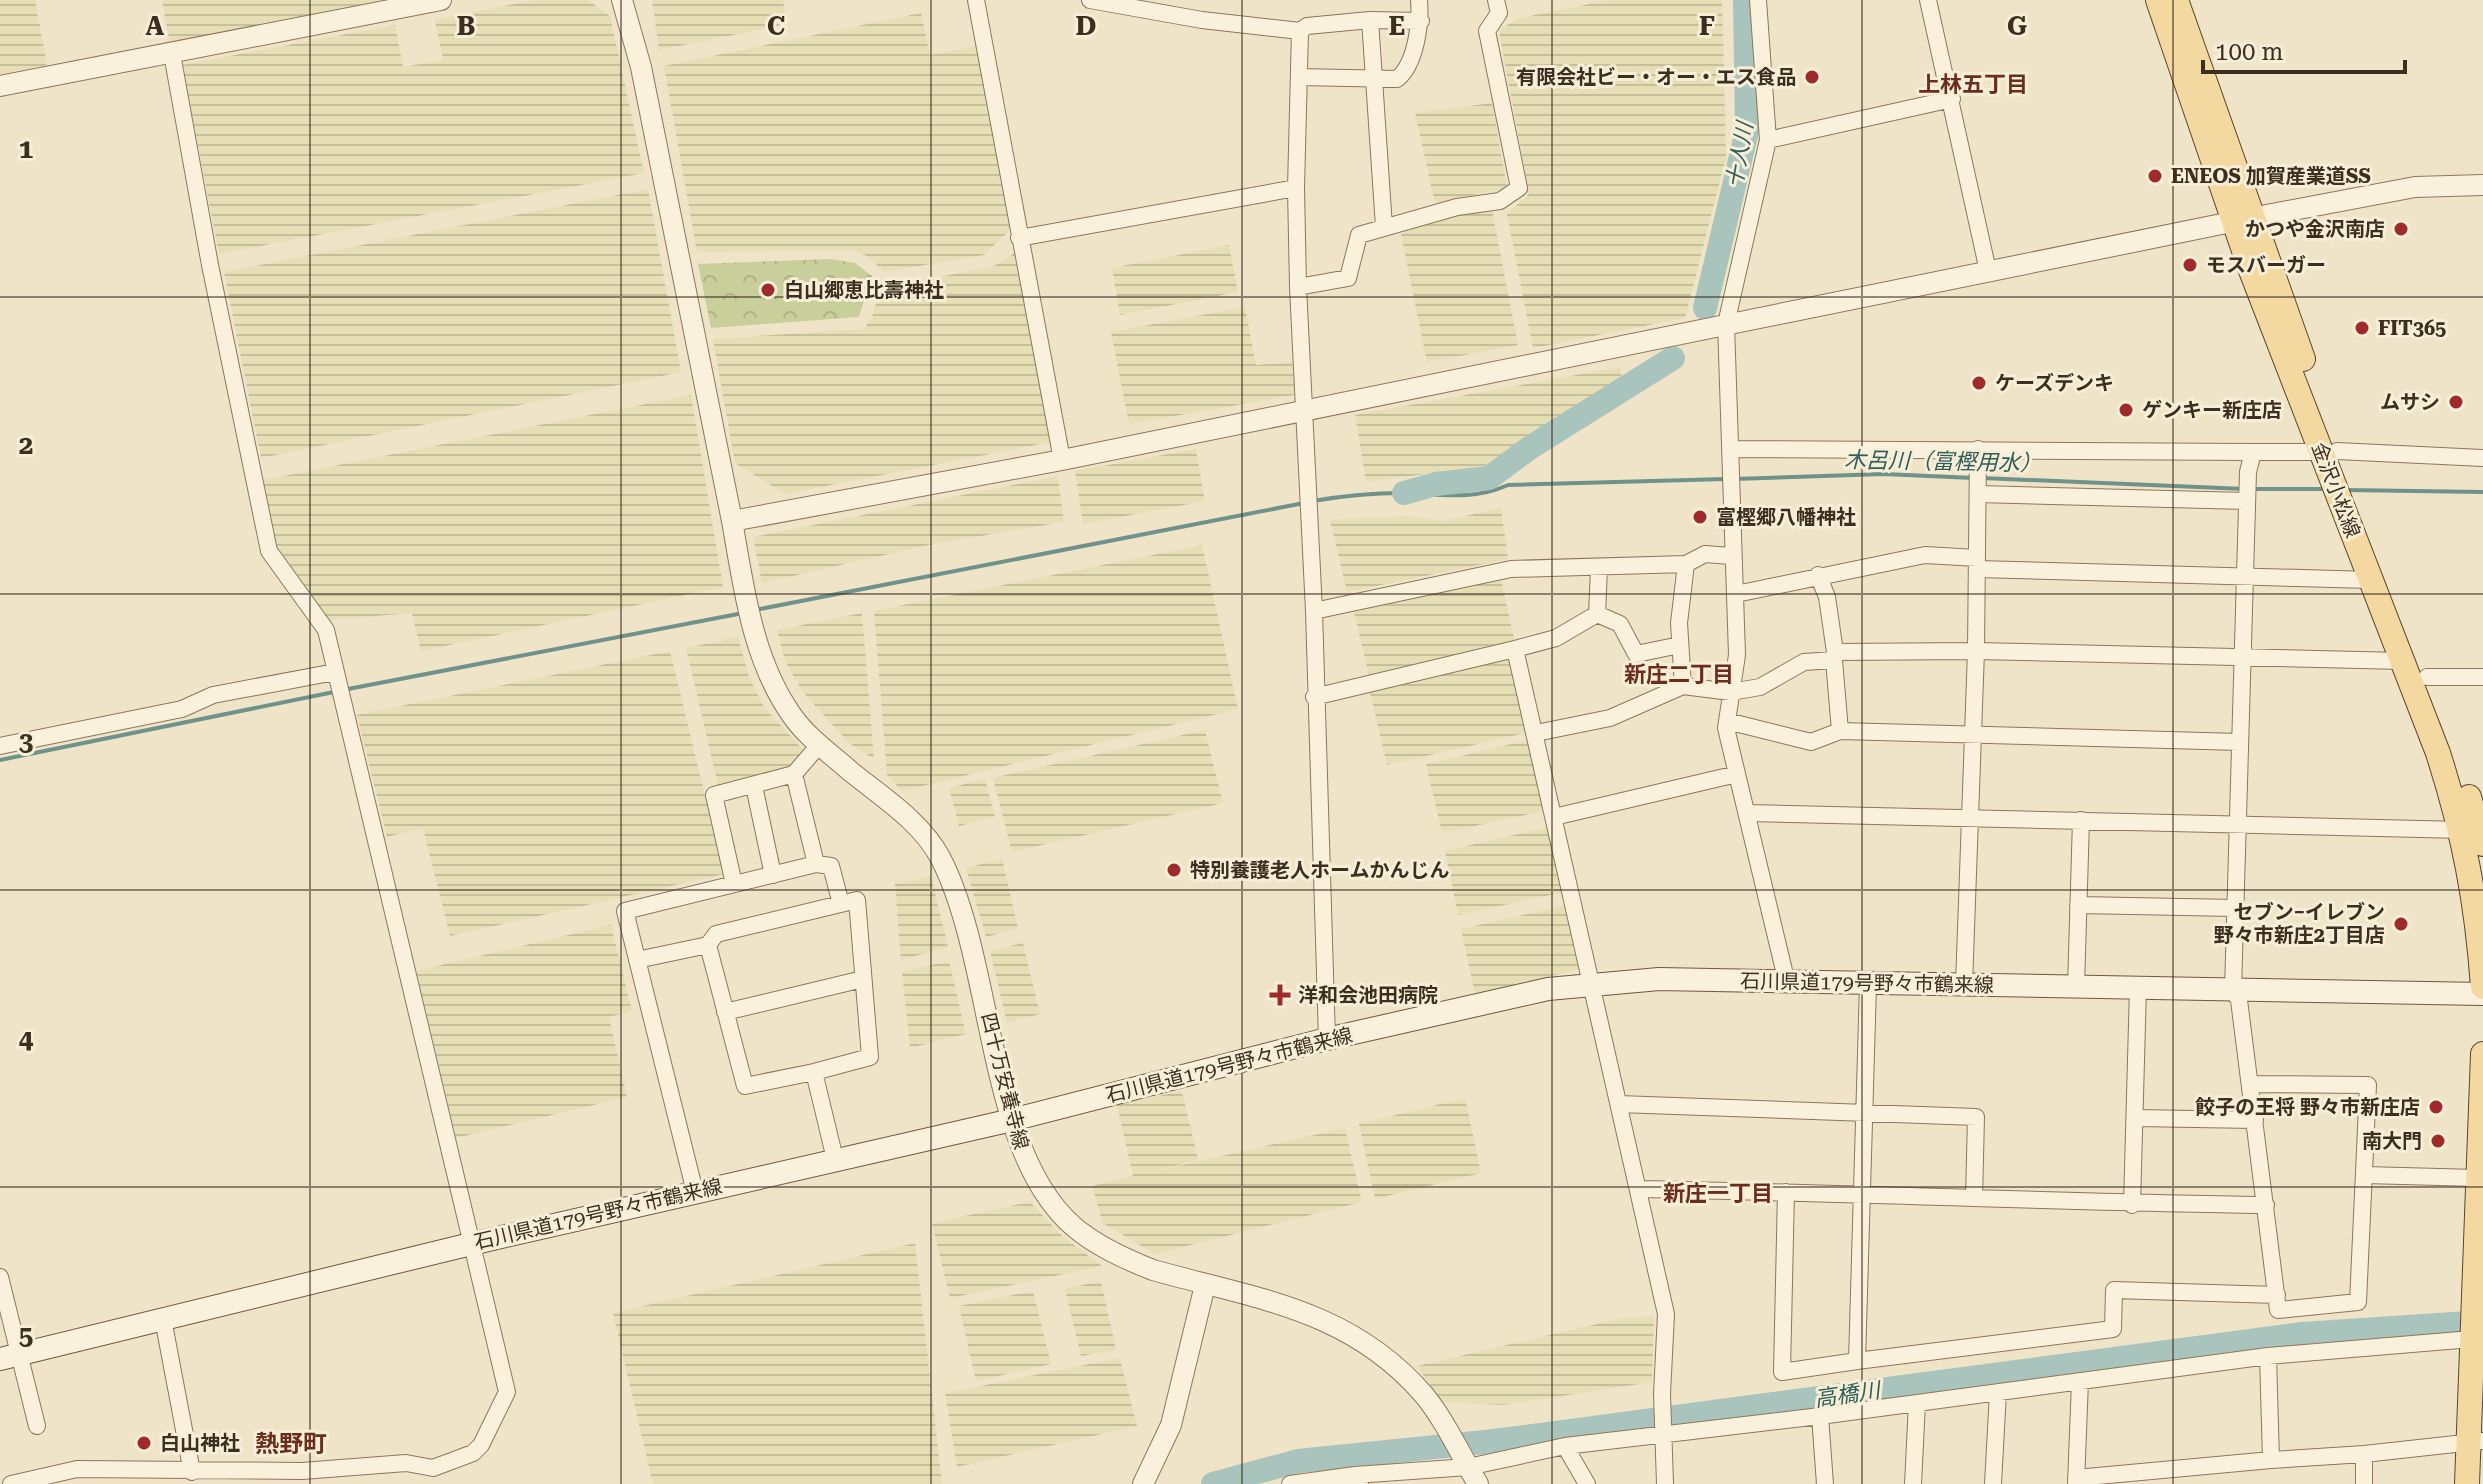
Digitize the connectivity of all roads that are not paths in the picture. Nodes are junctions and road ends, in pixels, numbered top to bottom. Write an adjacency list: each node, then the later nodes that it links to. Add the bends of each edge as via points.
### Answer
1 (441, 0): 14 (street)
2 (622, 0): 38 (street, 四十万安養寺線, via 641,67)
3 (976, 0): 24 (street)
4 (1419, 0): 12 (street)
5 (1496, 0): 23 (street, via 1499,13 1487,31 1519,188 1500,201)
6 (1758, 0): 19 (street)
7 (1928, 0): 18 (street)
8 (2158, 0): 22 (main road, 金沢小松線)
9 (2176, 0): 22 (main road, 金沢小松線)
10 (1094, 1): 13 (street)
11 (1370, 20): 12 (street); 13 (street); 16 (street)
12 (1421, 21): 16 (street, via 1404,73 1397,79)
13 (1300, 31): 15 (street)
14 (172, 54): 17 (street); 55 (street, via 269,551 326,630)
15 (1299, 77): 16 (street); 21 (street)
16 (1373, 79): 23 (street)
17 (0, 86)
18 (1952, 99): 19 (street); 25 (street)
19 (1768, 140): 27 (street)
20 (2483, 185): 22 (street, via 2415,187)
21 (1296, 188): 24 (street); 26 (street)
22 (2245, 219): 25 (street); 32 (main road, 金沢小松線)
23 (1384, 227): 26 (street, via 1359,235 1348,278)
24 (1019, 238): 34 (street)
25 (1988, 271): 27 (street)
26 (1298, 287): 28 (street)
27 (1726, 324): 28 (street); 29 (street)
28 (1303, 410): 34 (street); 47 (street)
29 (1730, 449): 30 (street); 39 (street)
30 (1978, 449): 31 (street); 35 (street)
31 (2253, 452): 32 (street); 37 (street)
32 (2330, 452): 33 (street); 36 (main road, 金沢小松線)
33 (2483, 458)
34 (1062, 460): 38 (street)
35 (1978, 482): 37 (street); 40 (street)
36 (2344, 488): 45 (main road, 金沢小松線); 56 (main road, 金沢小松線)
37 (2247, 490): 44 (street)
38 (732, 521): 66 (street, 四十万安養寺線, via 746,600 772,683 794,719)
39 (1731, 556): 41 (street, via 1705,554); 46 (street)
40 (1977, 563): 43 (street, via 1925,555); 44 (street); 51 (street)
41 (1686, 564): 42 (street); 49 (street)
42 (1599, 569): 47 (street, via 1511,569); 48 (street)
43 (1818, 575): 46 (street); 52 (street, via 1827,597)
44 (2245, 578): 45 (street); 53 (street)
45 (2371, 580): 54 (main road, 金沢小松線)
46 (1736, 594): 59 (street, via 1737,655)
47 (1314, 611): 60 (street)
48 (1597, 614): 49 (street, via 1620,624 1636,654); 50 (street, via 1556,638)
49 (1680, 645): 58 (street)
50 (1515, 649): 60 (street); 63 (street)
51 (1976, 651): 52 (street); 53 (street); 64 (street)
52 (1835, 656): 59 (street, via 1804,662 1760,687); 62 (street)
53 (2243, 658): 54 (street); 65 (street)
54 (2402, 661): 76 (main road, 金沢小松線)
55 (336, 677): 67 (street, via 213,695 182,709); 116 (street)
56 (2427, 677): 57 (street); 77 (main road, 金沢小松線)
57 (2483, 677)
58 (1683, 686): 59 (street); 63 (street, via 1610,718)
59 (1731, 692): 61 (street)
60 (1314, 697): 97 (street)
61 (1727, 721): 62 (street, via 1811,742); 69 (street)
62 (1840, 731): 64 (street)
63 (1536, 733): 72 (street)
64 (1972, 735): 65 (street); 73 (street)
65 (2240, 742): 75 (street)
66 (820, 744): 68 (street); 104 (street, 四十万安養寺線, via 916,825 940,857 972,945)
67 (0, 746)
68 (794, 774): 70 (street); 78 (street)
69 (1737, 774): 71 (street); 72 (street)
70 (754, 786): 79 (street); 80 (street, via 714,795)
71 (1748, 813): 73 (street); 87 (street)
72 (1554, 817): 88 (street)
73 (1968, 818): 74 (street); 90 (street)
74 (2081, 820): 75 (street); 82 (street)
75 (2237, 826): 76 (street); 83 (street)
76 (2462, 830): 92 (main road, 金沢小松線)
77 (2483, 844)
78 (816, 864): 79 (street); 81 (street, via 831,866)
79 (773, 875): 80 (street)
80 (734, 884): 85 (street, via 625,911)
81 (841, 904): 84 (street, via 716,934); 86 (street, via 857,900)
82 (2078, 905): 83 (street); 91 (street)
83 (2235, 908): 94 (street)
84 (708, 945): 85 (street); 96 (street)
85 (637, 960): 110 (street)
86 (863, 979): 96 (street); 99 (street, via 870,1057)
87 (1787, 983): 88 (main road, 石川県道179号野々市鶴来線, via 1659,979); 89 (main road, 石川県道179号野々市鶴来線)
88 (1592, 984): 97 (main road, 石川県道179号野々市鶴来線, via 1548,989); 101 (street)
89 (1868, 985): 90 (main road, 石川県道179号野々市鶴来線); 102 (street)
90 (1964, 985): 91 (main road, 石川県道179号野々市鶴来線)
91 (2076, 987): 93 (main road, 石川県道179号野々市鶴来線)
92 (2483, 987)
93 (2138, 988): 94 (main road, 石川県道179号野々市鶴来線); 103 (street)
94 (2233, 990): 95 (main road, 石川県道179号野々市鶴来線); 100 (street, via 2239,1000)
95 (2483, 994)
96 (725, 1012): 99 (street, via 745,1086)
97 (1327, 1039): 104 (main road, 石川県道179号野々市鶴来線)
98 (2483, 1054): 108 (main road)
99 (814, 1072): 106 (street)
100 (2250, 1084): 105 (street); 107 (street, via 2368,1085)
101 (1619, 1104): 102 (street); 109 (street)
102 (1867, 1113): 112 (street); 113 (street, via 1976,1117)
103 (2135, 1118): 105 (street); 114 (street)
104 (1012, 1120): 106 (main road, 石川県道179号野々市鶴来線); 118 (street, 四十万安養寺線, via 1025,1158 1073,1226 1130,1261)
105 (2255, 1120): 115 (street)
106 (835, 1159): 110 (main road, 石川県道179号野々市鶴来線)
107 (2365, 1175): 108 (street); 119 (street, via 2358,1302 2278,1310)
108 (2477, 1178): 121 (main road)
109 (1638, 1189): 111 (street); 130 (street, via 1666,1314)
110 (695, 1192): 116 (main road, 石川県道179号野々市鶴来線)
111 (1786, 1192): 112 (street); 124 (street, via 1782,1372)
112 (1864, 1193): 113 (street); 124 (street)
113 (1974, 1198): 114 (street)
114 (2132, 1205): 115 (street)
115 (2266, 1205): 119 (street)
116 (471, 1244): 120 (main road, 石川県道179号野々市鶴来線); 138 (street, via 507,1392 481,1445 433,1468 406,1463)
117 (0, 1277): 123 (street)
118 (1205, 1285): 135 (street, 四十万安養寺線, via 1309,1312 1353,1334 1398,1366 1446,1426); 142 (street, via 1171,1425)
119 (2277, 1295): 124 (street, via 2114,1290 2113,1329)
120 (163, 1319): 123 (main road, 石川県道179号野々市鶴来線); 136 (street)
121 (2472, 1337): 122 (street); 131 (main road)
122 (2268, 1356): 125 (street); 134 (street)
123 (10, 1357): 129 (street)
124 (1857, 1361)
125 (2080, 1381): 126 (street); 140 (street)
126 (1998, 1392): 127 (street); 148 (street)
127 (1917, 1403): 128 (street); 147 (street)
128 (1820, 1416): 130 (street); 146 (street)
129 (37, 1426)
130 (1665, 1432): 132 (street); 145 (street)
131 (2476, 1442): 133 (street); 150 (main road)
132 (1565, 1446): 135 (street); 144 (street)
133 (2364, 1454): 134 (street); 149 (street)
134 (2271, 1460): 137 (street)
135 (1468, 1468): 139 (street)
136 (192, 1472): 138 (street); 141 (street, via 77,1469)
137 (2174, 1477): 140 (street)
138 (238, 1478)
139 (1358, 1479): 143 (street)
140 (2076, 1481)
141 (11, 1484)
142 (1143, 1484)
143 (1290, 1484)
144 (1587, 1484)
145 (1665, 1484)
146 (1825, 1484)
147 (1913, 1484)
148 (1993, 1484)
149 (2364, 1484)
150 (2467, 1484)

